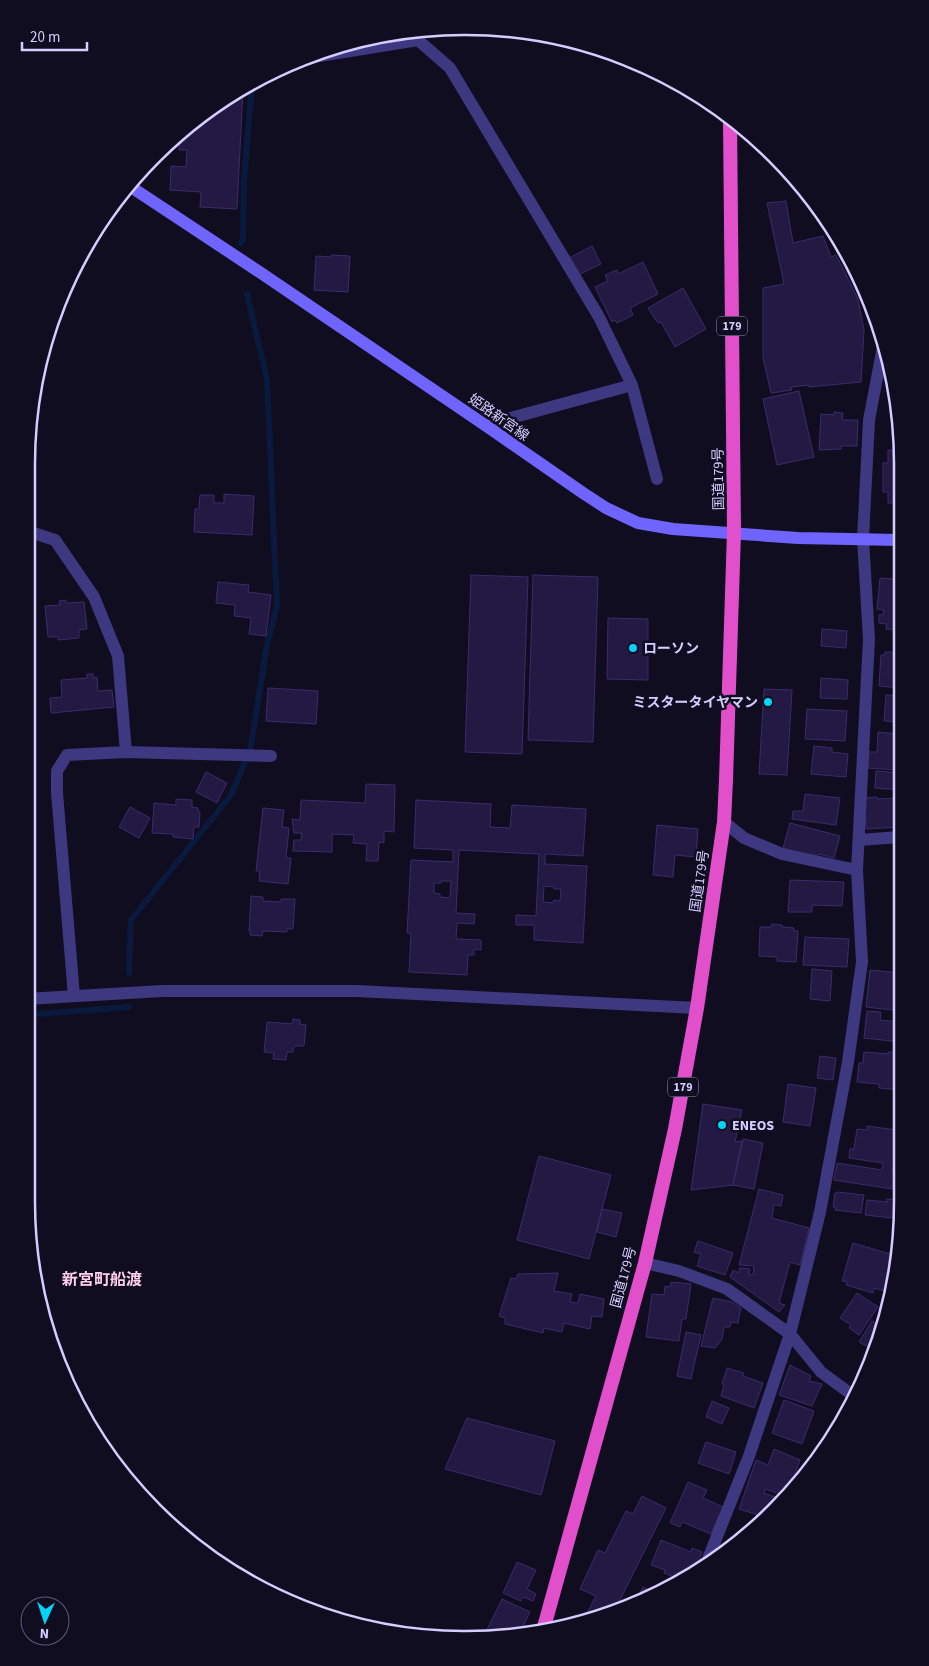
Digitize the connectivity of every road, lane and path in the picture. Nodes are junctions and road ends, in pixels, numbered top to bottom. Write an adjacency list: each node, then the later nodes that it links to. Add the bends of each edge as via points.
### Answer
1 (349, 51): 5 (street, via 418,40 450,68 599,317)
2 (730, 127): 8 (highway, 国道179号 / 179)
3 (135, 190): 6 (main road, 姫路新宮線)
4 (881, 359): 10 (street, via 869,420)
5 (632, 385): 6 (street); 7 (street)
6 (485, 425): 8 (main road, 姫路新宮線, via 606,508 638,523 672,529)
7 (658, 478)
8 (734, 532): 10 (main road, 姫路新宮線); 14 (highway, 国道179号 / 179)
9 (35, 534): 12 (street, via 54,540 94,597 118,656)
10 (862, 539): 11 (main road, 姫路新宮線); 16 (street, via 869,640)
11 (894, 540)
12 (126, 752): 13 (street); 18 (street, via 67,755 57,771 56,793)
13 (271, 756)
14 (724, 822): 17 (street, via 744,838 782,854); 20 (highway, 国道179号 / 179)
15 (894, 837): 16 (street)
16 (859, 840): 17 (street)
17 (857, 870): 22 (street, via 862,962 848,1062 820,1212)
18 (74, 996): 19 (street); 20 (street, via 162,991 357,991)
19 (35, 998)
20 (698, 1008): 21 (highway, 国道179号 / 179, via 675,1129)
21 (644, 1263): 22 (street, via 679,1271 727,1289); 25 (highway, 国道179号 / 179)
22 (790, 1334): 23 (street, via 821,1372); 24 (street, via 750,1456)
23 (849, 1393)
24 (710, 1554)
25 (545, 1623)

